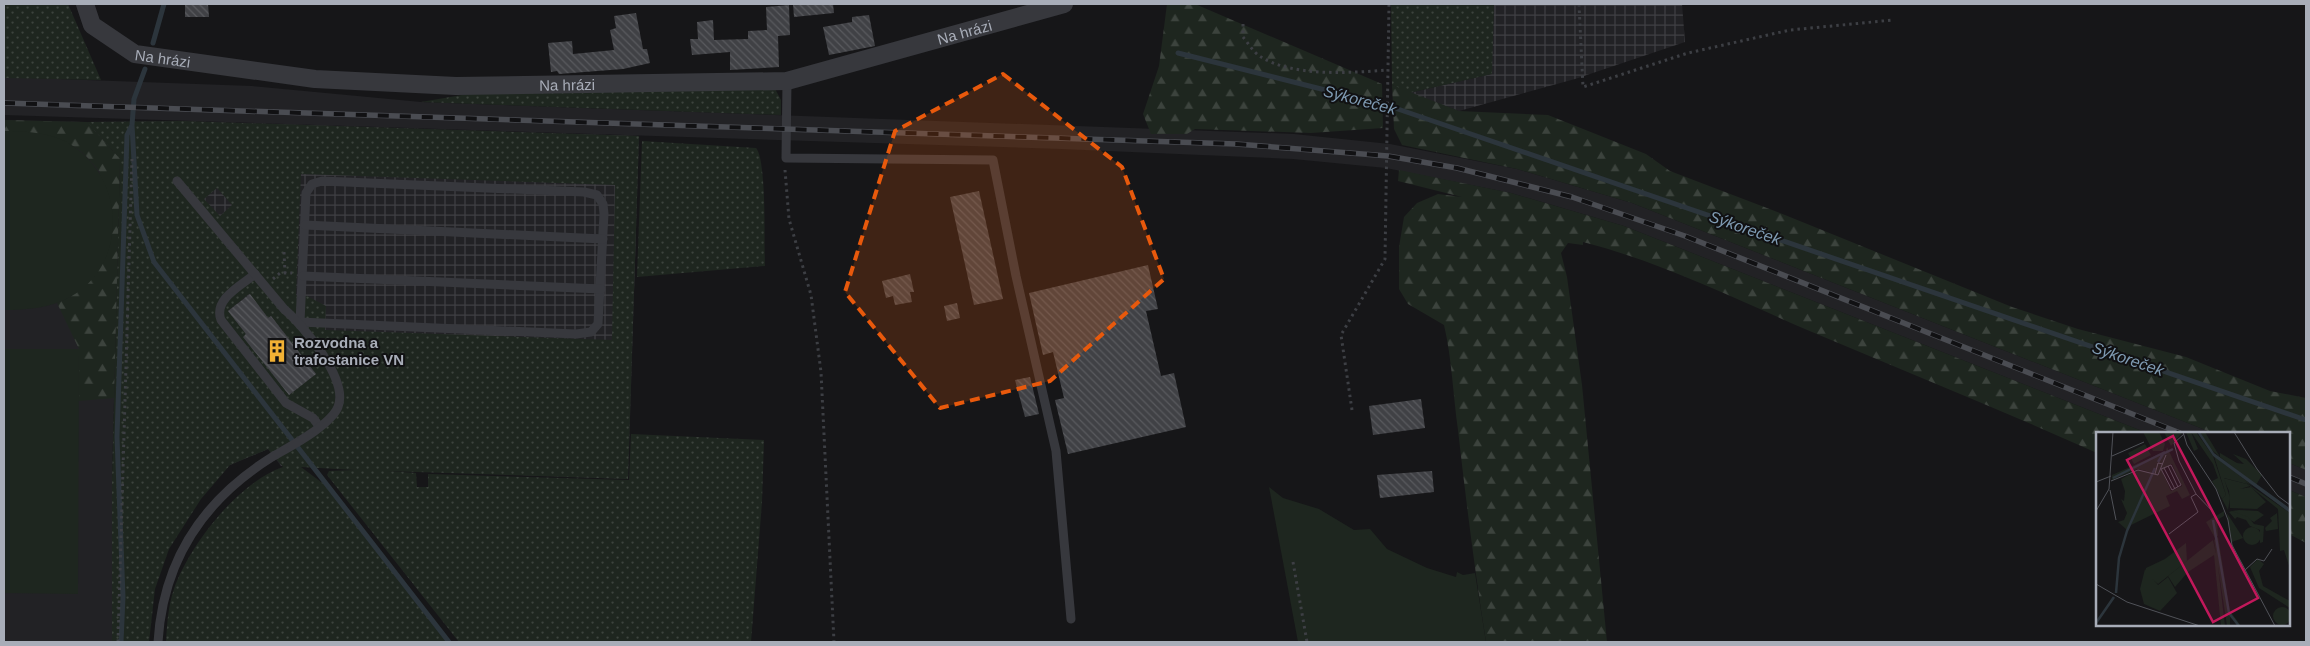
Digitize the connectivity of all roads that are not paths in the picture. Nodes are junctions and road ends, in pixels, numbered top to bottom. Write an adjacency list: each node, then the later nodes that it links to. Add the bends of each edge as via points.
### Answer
1 (85, 4): 3 (street, Na hrázi, via 92,25 135,54 315,78 456,86)
2 (1064, 4): 3 (street, Na hrázi)
3 (787, 81): 12 (lane, via 786,158 993,160 1056,450)
4 (177, 181): 7 (lane)
5 (305, 225): 6 (lane); 6 (lane, via 306,193 312,184 322,181 584,192 596,195 603,204); 8 (lane)
6 (603, 239): 9 (lane)
7 (255, 274): 10 (lane, via 284,309); 11 (lane, via 224,300 219,312 221,320 286,403 313,418)
8 (300, 275): 9 (lane); 10 (lane)
9 (601, 289): 10 (lane, via 598,324 592,332 576,334)
10 (300, 322): 11 (lane, via 329,366 341,392 335,413)
11 (319, 426): 13 (lane, via 291,448 236,481 198,525 182,549 167,585)
12 (1071, 619)
13 (158, 642)

